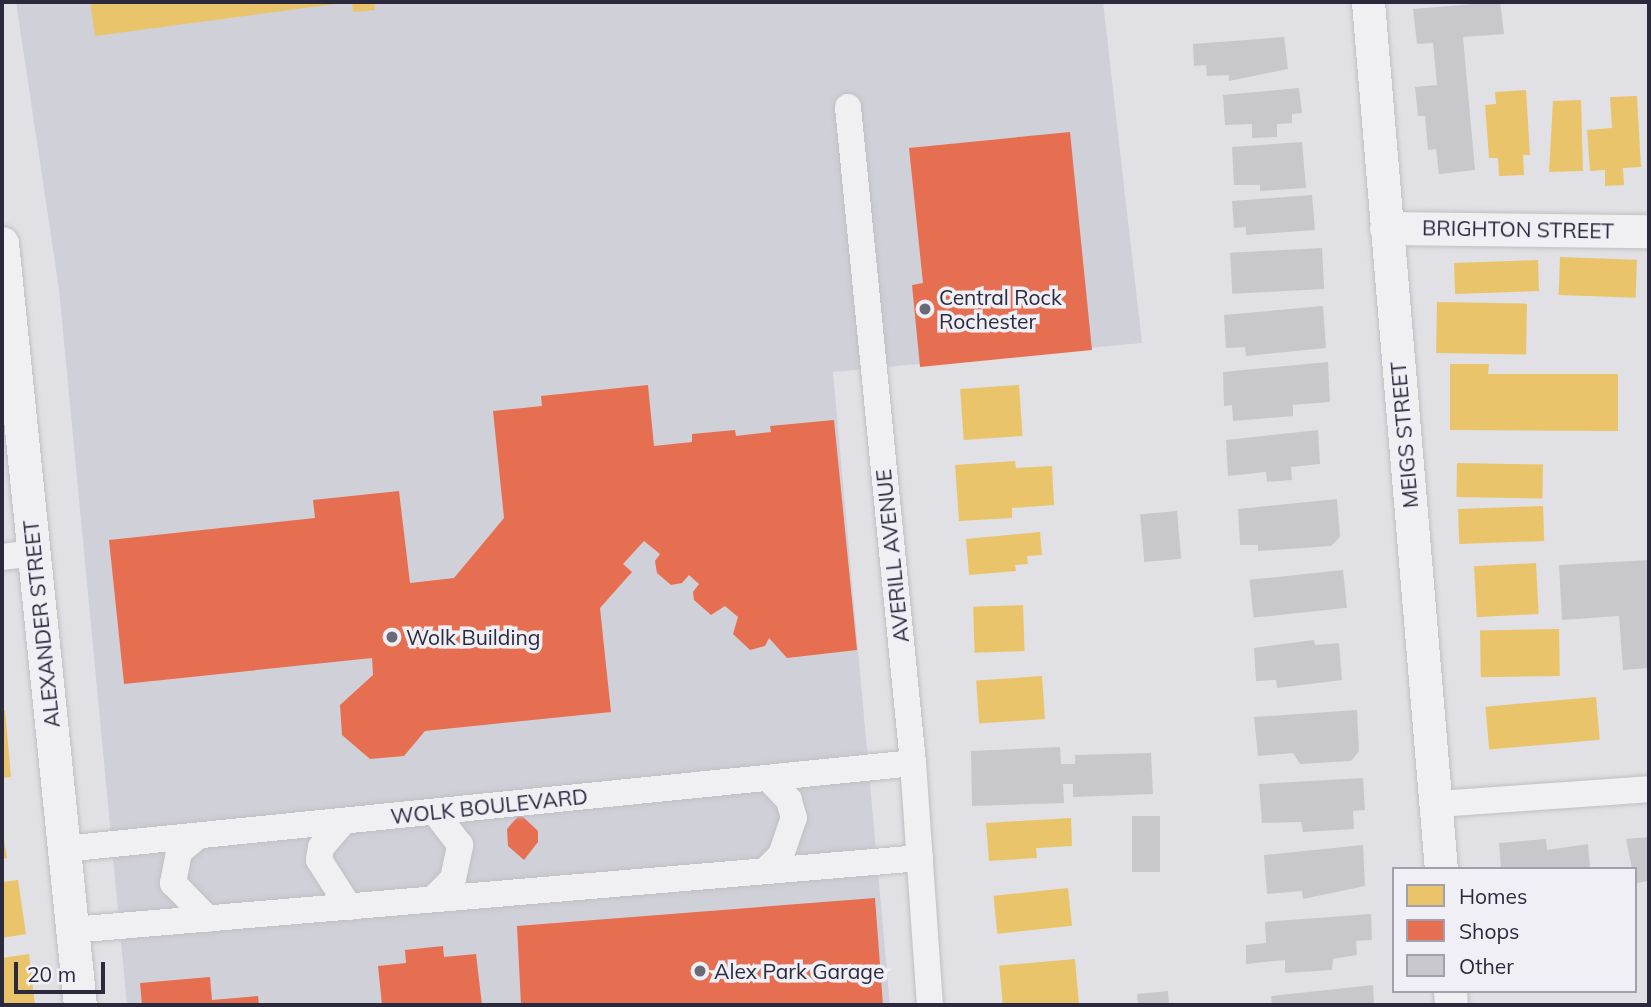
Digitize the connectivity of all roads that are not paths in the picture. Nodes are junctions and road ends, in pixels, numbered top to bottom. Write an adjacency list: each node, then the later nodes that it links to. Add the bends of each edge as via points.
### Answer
1 (1368, 2): 3 (street, MEIGS STREET)
2 (848, 107): 7 (street, AVERILL AVENUE)
3 (1386, 228): 4 (street, BRIGHTON STREET); 10 (street, MEIGS STREET)
4 (1649, 231)
5 (2, 243): 6 (street, ALEXANDER STREET)
6 (18, 555): 14 (street, ALEXANDER STREET)
7 (913, 764): 8 (street, WOLK BOULEVARD); 15 (street, AVERILL AVENUE)
8 (768, 778): 11 (street, WOLK BOULEVARD); 17 (street, via 789,800 794,818 781,855)
9 (1649, 789): 10 (street)
10 (1437, 804): 16 (street, MEIGS STREET)
11 (435, 812): 12 (street, WOLK BOULEVARD); 18 (street, via 460,845 453,879)
12 (344, 821): 13 (street, WOLK BOULEVARD); 19 (street, via 321,847 319,860)
13 (198, 836): 14 (street, WOLK BOULEVARD); 20 (street, via 178,852 173,883)
14 (64, 849): 21 (street, ALEXANDER STREET)
15 (920, 858): 17 (street); 23 (street, AVERILL AVENUE)
16 (1441, 867)
17 (765, 871): 18 (street)
18 (433, 900): 19 (street)
19 (349, 906): 20 (street)
20 (208, 919): 21 (street)
21 (72, 930): 22 (street, ALEXANDER STREET)
22 (80, 1005)
23 (930, 1005)

